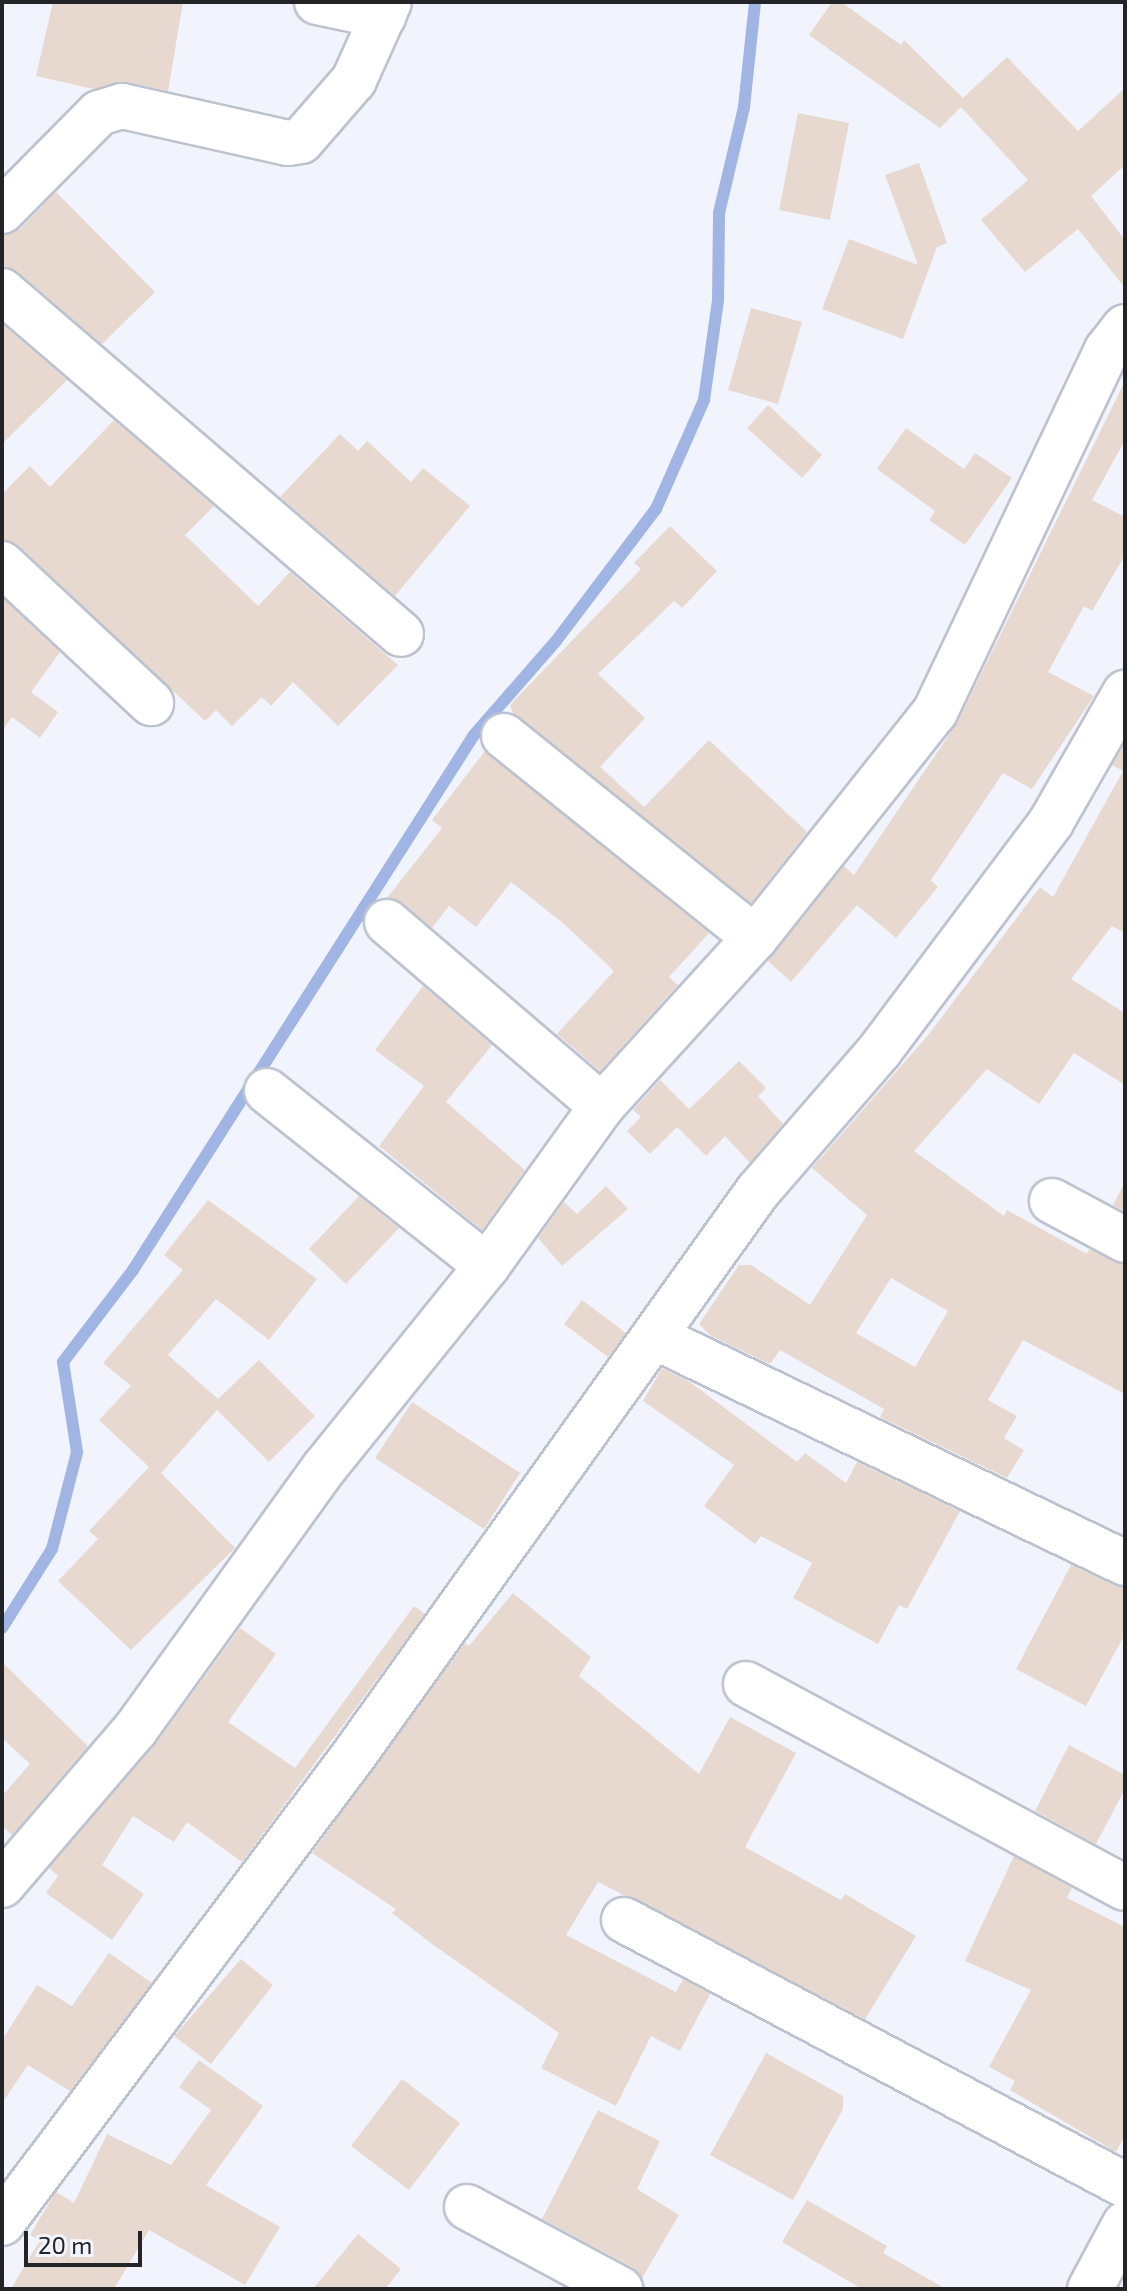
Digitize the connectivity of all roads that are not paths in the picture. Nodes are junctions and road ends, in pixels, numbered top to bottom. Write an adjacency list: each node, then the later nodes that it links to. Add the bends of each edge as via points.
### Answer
1 (317, 2): 2 (street)
2 (386, 9): 3 (street, via 354,80 301,141 288,143 122,106 99,113)
3 (2, 211)
4 (2, 291): 7 (street)
5 (1125, 327): 12 (street, via 1107,350 935,712)
6 (2, 564): 9 (street)
7 (401, 634)
8 (1125, 693): 18 (street, via 1051,822 880,1050 758,1191)
9 (151, 703)
10 (504, 736): 12 (street)
11 (387, 922): 14 (street)
12 (755, 938): 14 (street)
13 (267, 1091): 17 (street)
14 (602, 1106): 17 (street)
15 (1052, 1201): 16 (street)
16 (1125, 1240)
17 (487, 1266): 21 (street, via 324,1468 135,1730)
18 (655, 1337): 19 (street); 26 (street, via 354,1755)
19 (1125, 1563)
20 (746, 1684): 22 (street)
21 (2, 1885)
22 (1125, 1888)
23 (624, 1920): 24 (street)
24 (1125, 2185)
25 (467, 2207): 28 (street)
26 (2, 2223)
27 (1125, 2224): 29 (street)
28 (620, 2289)
29 (1090, 2289)

